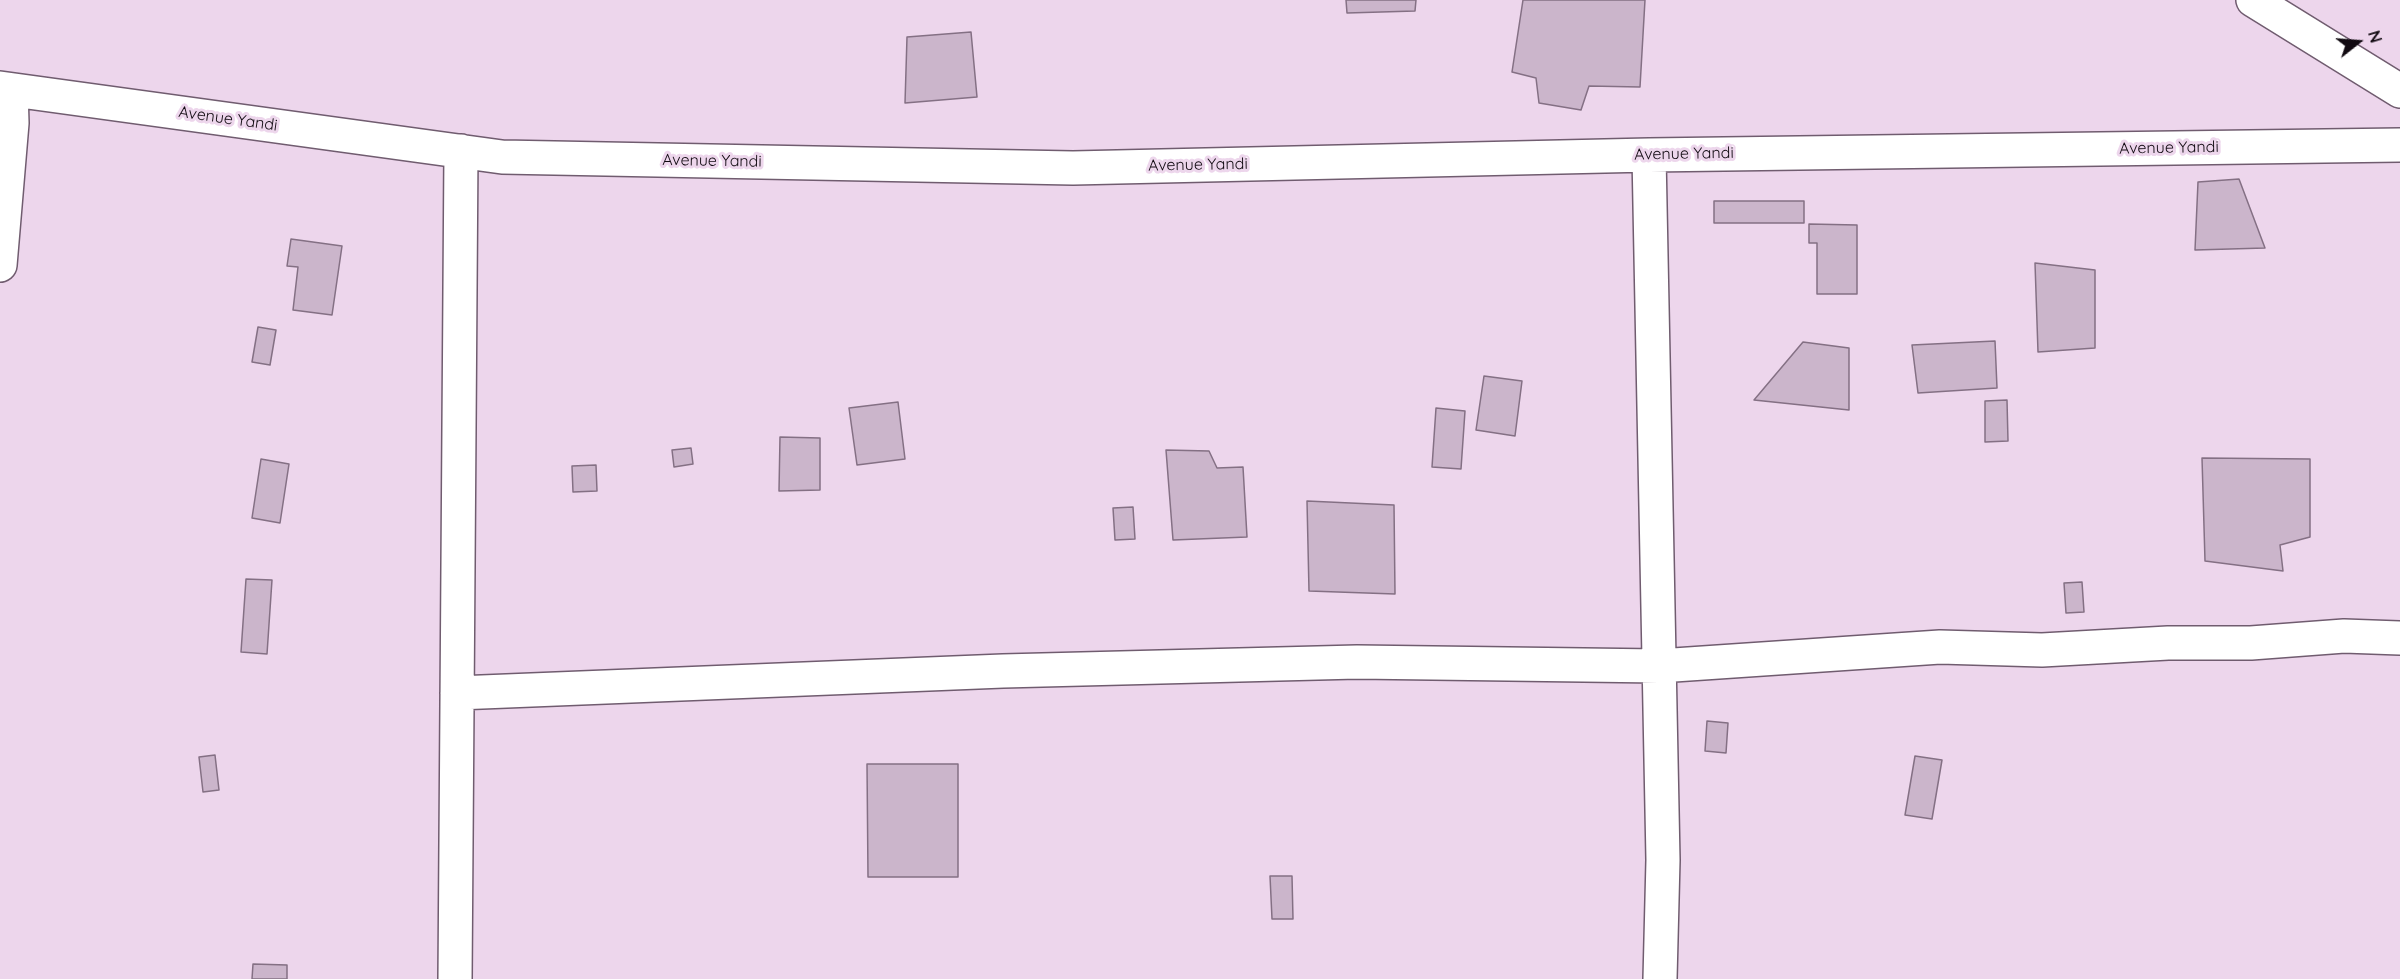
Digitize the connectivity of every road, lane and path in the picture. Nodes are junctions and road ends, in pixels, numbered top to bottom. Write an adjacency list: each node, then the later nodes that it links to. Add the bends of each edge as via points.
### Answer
1 (2253, 0): 3 (street)
2 (6, 89): 5 (street, Avenue Yandi); 7 (street, via 12,123)
3 (2400, 92)
4 (2400, 145): 6 (street, Avenue Yandi)
5 (461, 151): 6 (street, Avenue Yandi, via 502,157 1073,168); 10 (street)
6 (1649, 155): 9 (street)
7 (0, 265)
8 (2400, 638): 9 (street, via 2344,636 2043,650 1940,647)
9 (1659, 666): 10 (street, via 1357,662 1003,671); 12 (street, via 1663,860)
10 (457, 693): 11 (street)
11 (455, 979)
12 (1660, 979)

